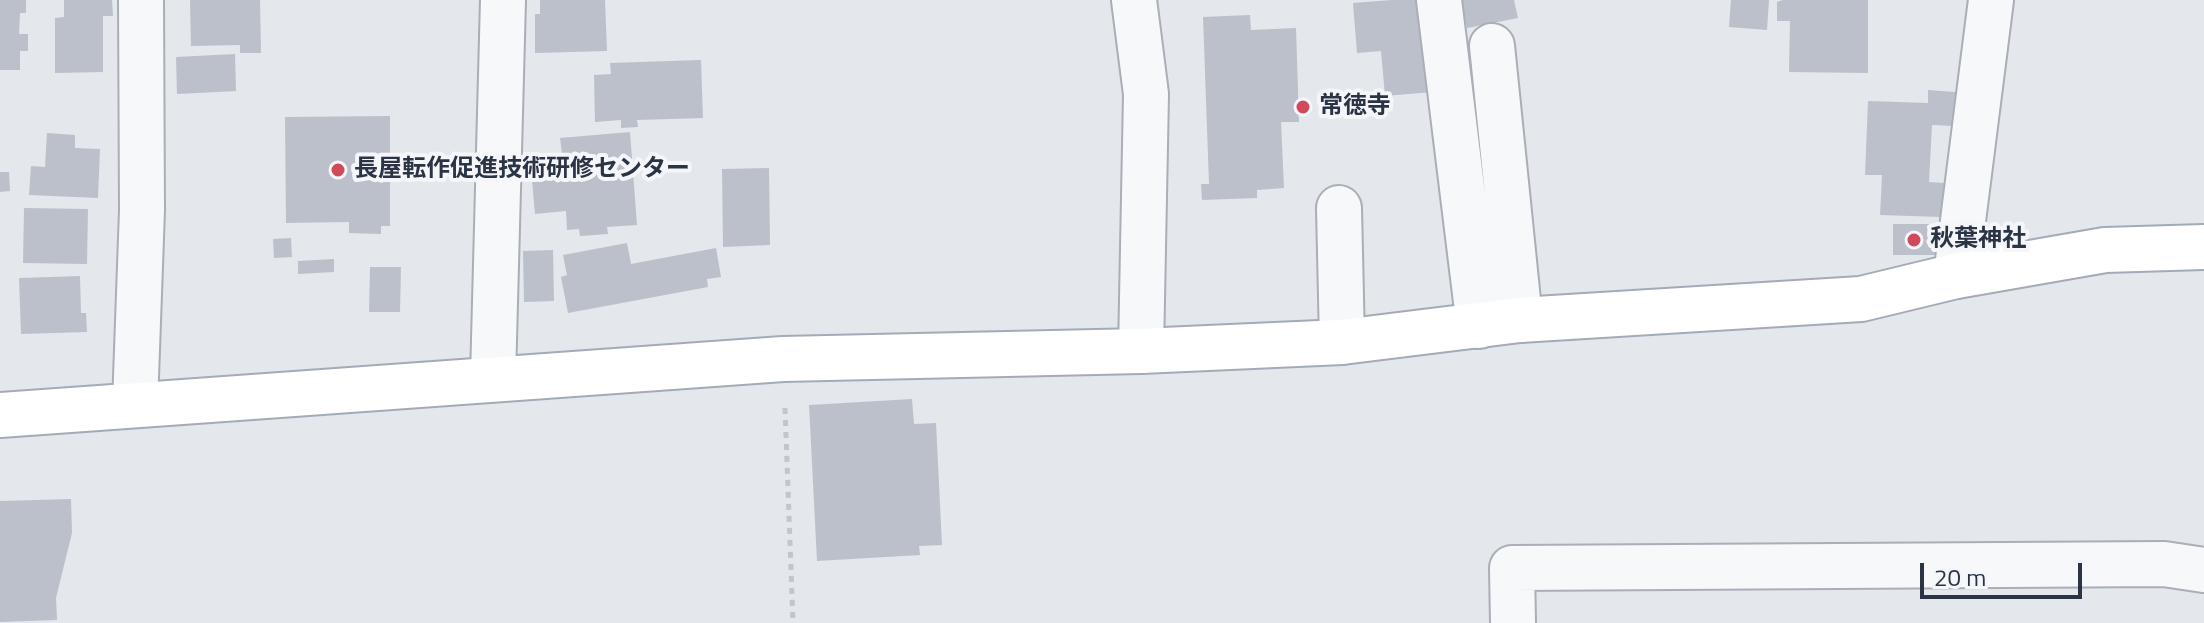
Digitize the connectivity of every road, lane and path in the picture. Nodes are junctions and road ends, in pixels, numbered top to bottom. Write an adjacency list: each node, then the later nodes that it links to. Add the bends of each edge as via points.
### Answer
1 (141, 0): 15 (street, via 142,210)
2 (503, 0): 14 (street)
3 (1134, 0): 12 (street, via 1146,94)
4 (1439, 0): 10 (street)
5 (1991, 0): 9 (street)
6 (1492, 46): 10 (street)
7 (1339, 208): 11 (street)
8 (2204, 247): 9 (main road, via 2105,250)
9 (1956, 276): 10 (main road, via 1861,299)
10 (1500, 323): 11 (main road)
11 (1342, 342): 12 (main road)
12 (1141, 351): 13 (main road)
13 (783, 359): 14 (main road); 18 (path)
14 (493, 378): 15 (main road)
15 (135, 405): 16 (main road)
16 (0, 415)
17 (2204, 570): 19 (street, via 2164,564 1512,568)
18 (793, 623)
19 (1513, 623)

